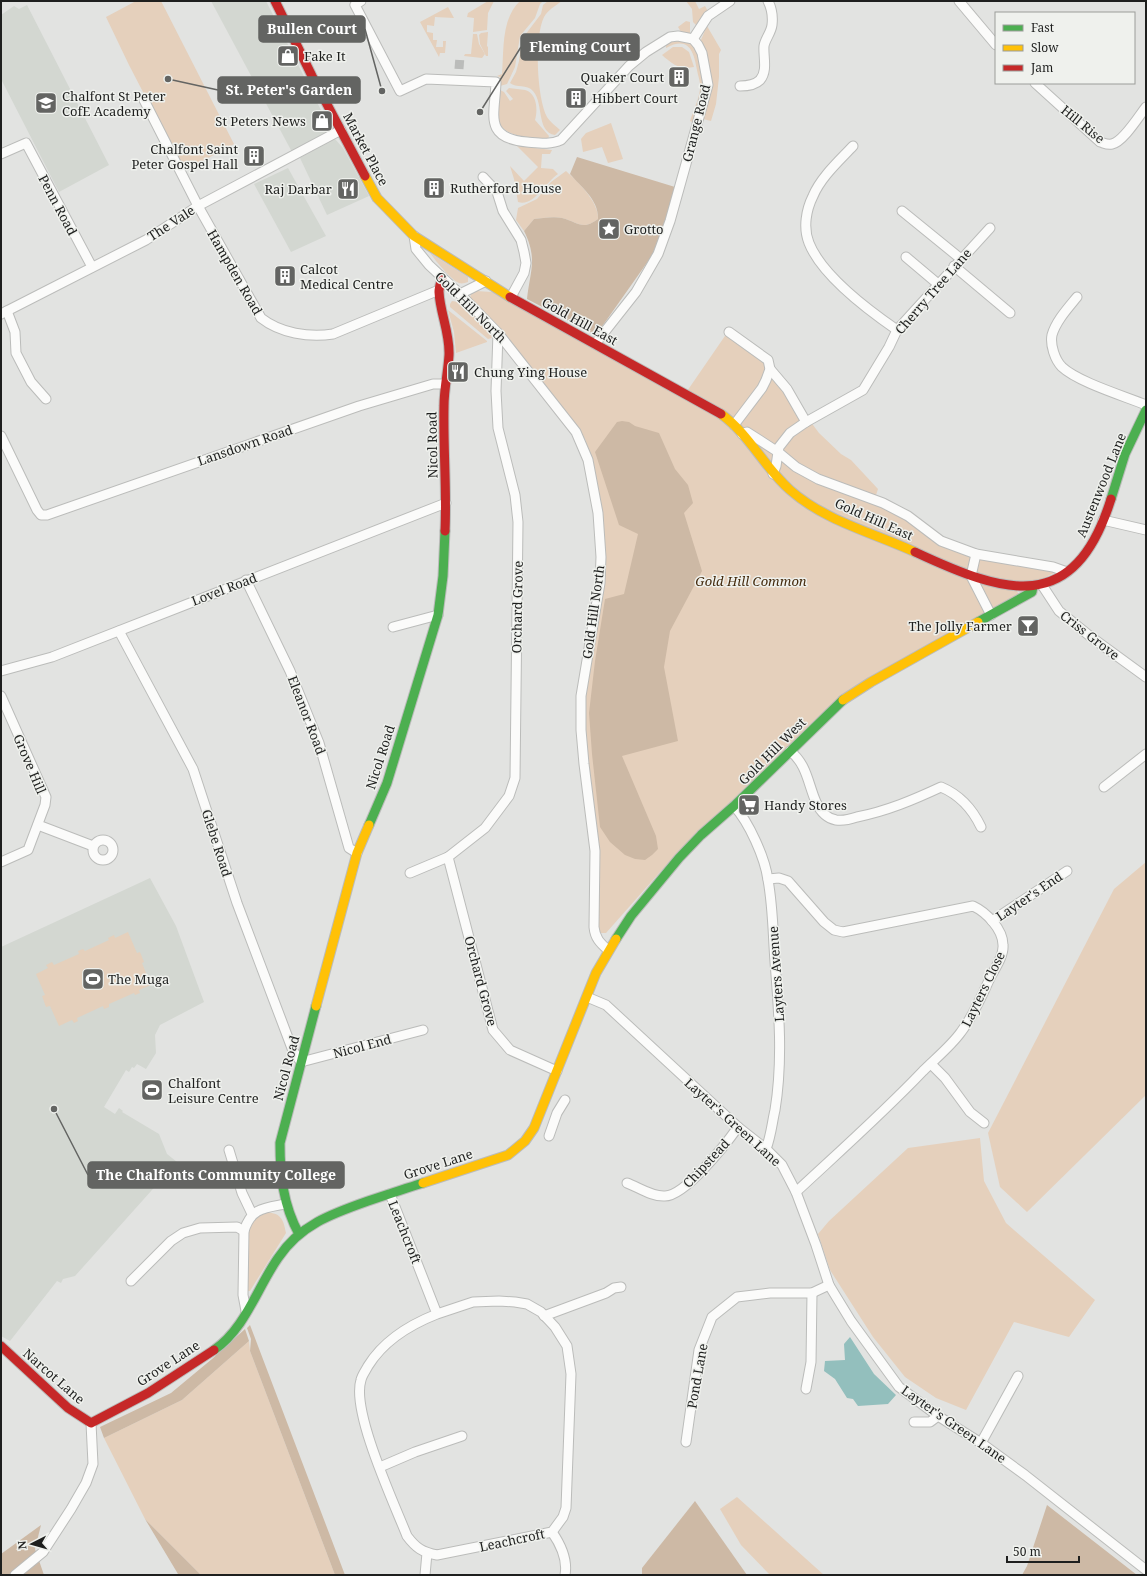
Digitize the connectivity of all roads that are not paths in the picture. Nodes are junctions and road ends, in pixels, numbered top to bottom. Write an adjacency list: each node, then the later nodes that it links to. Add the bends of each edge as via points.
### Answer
1 (275, 1): 12 (street, Market Place)
2 (361, 1): 6 (street, via 355,5 400,91 426,79 496,82 493,118 495,126 505,138 514,141 549,144 561,140 629,66 646,52 670,37)
3 (730, 1): 6 (street, via 708,16)
4 (768, 1): 9 (street, via 772,9 772,26 764,44 764,72 757,83)
5 (959, 1): 7 (street)
6 (693, 39): 36 (street, Grange Road, via 702,53 708,84 670,221 658,254 636,292)
7 (995, 44)
8 (1036, 84): 11 (street, Hill Rise, via 1100,142 1106,144 1112,144 1121,138)
9 (740, 86)
10 (144, 100): 16 (street, Hampden Road)
11 (1146, 107)
12 (341, 130): 16 (street, The Vale); 19 (street, Market Place, via 377,198)
13 (853, 146): 33 (street, via 813,195 807,213 809,243 832,276 873,314)
14 (1, 154): 23 (street, Penn Road, via 26,143)
15 (483, 177): 29 (street, via 497,192 503,211 521,240 524,252 524,273)
16 (198, 206): 23 (street, The Vale, via 146,240); 27 (street, Hampden Road, via 261,318 289,332 314,336 333,334)
17 (902, 211): 21 (street)
18 (990, 228): 21 (street, Cherry Tree Lane)
19 (414, 236): 24 (street, Gold Hill North, via 416,249); 25 (street, Gold Hill East)
20 (906, 257): 26 (street)
21 (961, 259): 22 (street, Cherry Tree Lane)
22 (954, 266): 26 (street, Cherry Tree Lane); 32 (street)
23 (92, 267): 31 (street, The Vale)
24 (442, 277): 27 (street, Nicol Road); 28 (street, Gold Hill North)
25 (486, 281): 28 (street); 29 (street, Gold Hill East)
26 (938, 284): 33 (street, Cherry Tree Lane)
27 (440, 290): 38 (street, Nicol Road, via 449,345)
28 (460, 294): 35 (street, Gold Hill North)
29 (510, 297): 36 (street, Gold Hill East)
30 (1077, 297): 40 (street, via 1056,324 1052,337 1056,359 1062,367 1078,378)
31 (4, 313): 39 (street, via 15,332 16,354 31,382)
32 (1010, 313)
33 (897, 330): 42 (street, Cherry Tree Lane, via 863,390)
34 (729, 332): 37 (street, via 768,360)
35 (498, 333): 72 (street, Orchard Grove, via 498,428 515,495 518,522 515,778 509,796 485,828); 78 (street, Gold Hill North, via 576,432 588,460 598,514 600,583 581,696 581,730 595,851 595,936)
36 (595, 344): 43 (street, Gold Hill East, via 699,402)
37 (770, 369): 42 (street, via 787,389); 43 (street, via 762,388)
38 (445, 384): 45 (street, Lansdown Road, via 433,384 359,406 47,515 41,515 37,510); 48 (street, Nicol Road)
39 (46, 399)
40 (1146, 405)
41 (1146, 410): 49 (street, Austenwood Lane, via 1125,454)
42 (806, 422): 46 (street, Cherry Tree Lane, via 790,433)
43 (734, 425): 44 (street, Gold Hill East)
44 (742, 434): 46 (street, via 747,432); 47 (street, Gold Hill East)
45 (1, 436)
46 (778, 452): 47 (street, Cherry Tree Lane); 51 (street, Gold Hill East, via 796,467 818,479 883,503 908,516 941,541)
47 (773, 474): 53 (street, Gold Hill East, via 797,496 812,505)
48 (446, 503): 54 (street, Lovel Road); 57 (street, Nicol Road, via 443,576)
49 (1103, 520): 50 (street); 52 (street, Austenwood Lane, via 1085,554)
50 (1146, 530)
51 (976, 554): 52 (street, Gold Hill East); 53 (street)
52 (1067, 572): 55 (street, Austenwood Lane)
53 (971, 576): 56 (street, Gold Hill East, via 1007,585); 58 (street)
54 (246, 580): 60 (street, Lovel Road); 71 (street, Eleanor Road, via 290,671 319,743 349,848)
55 (1042, 584): 56 (street, Austenwood Lane); 62 (street, Criss Grove, via 1059,611 1091,638)
56 (1033, 586): 58 (street, Gold Hill West, via 1032,592)
57 (438, 615): 59 (street); 71 (street, Nicol Road, via 387,783)
58 (991, 615): 64 (street, Gold Hill West, via 839,702)
59 (393, 627)
60 (119, 631): 61 (street, Lovel Road, via 52,657); 81 (street, Glebe Road, via 193,769 237,903 293,1051)
61 (1, 671)
62 (1146, 677)
63 (1, 696): 68 (street, Grove Hill, via 46,797)
64 (790, 751): 67 (street, Gold Hill West); 69 (street, via 805,770 816,802 828,817 837,820 869,815 941,787 966,803)
65 (1146, 754): 66 (street)
66 (1104, 787)
67 (734, 806): 76 (street, Layters Avenue, via 751,832); 78 (street, Gold Hill West, via 679,858 630,916)
68 (38, 825): 70 (street); 73 (street, Grove Hill, via 28,850)
69 (981, 827)
70 (94, 846)
71 (357, 853): 81 (street, Nicol Road)
72 (448, 857): 75 (street, Orchard Grove); 83 (street, Orchard Grove, via 493,1030 510,1050)
73 (1, 862)
74 (1067, 871): 77 (street, Layter's End)
75 (410, 873)
76 (768, 879): 77 (street, Layters Close, via 779,878 788,881 824,922 834,930 843,932 973,906 982,910); 90 (street, Layters Avenue, via 780,1066 770,1139)
77 (992, 921): 82 (street, Layters Close, via 1002,938 1002,954 971,1017 961,1032)
78 (608, 950): 79 (street, Gold Hill West)
79 (587, 997): 83 (street, Grove Lane); 88 (street, Layter's Green Lane, via 606,1005)
80 (423, 1030): 81 (street, Nicol End)
81 (301, 1062): 95 (street, Nicol Road, via 280,1143 279,1158)
82 (931, 1064): 87 (street, via 945,1078 970,1112); 93 (street, Layters Close)
83 (557, 1071): 85 (street, Grove Lane)
84 (565, 1100): 86 (street)
85 (543, 1109): 86 (street); 94 (street, Grove Lane, via 534,1128 508,1155)
86 (558, 1113): 89 (street)
87 (984, 1123)
88 (738, 1127): 90 (street, Layter's Green Lane); 92 (street, Chipstead, via 700,1172 671,1196 652,1194)
89 (549, 1136)
90 (766, 1149): 93 (street, Layter's Green Lane, via 782,1165)
91 (229, 1150): 96 (street, via 242,1193)
92 (627, 1183)
93 (796, 1192): 100 (street, Layter's Green Lane)
94 (390, 1194): 98 (street, Grove Lane, via 333,1213); 104 (street, Leachcroft)
95 (285, 1204): 96 (street, via 262,1208); 98 (street, Nicol Road)
96 (252, 1214): 97 (street)
97 (244, 1231): 99 (street, via 236,1227 200,1228 183,1233 171,1241); 103 (street, via 243,1295)
98 (299, 1234): 103 (street, Grove Lane, via 267,1274)
99 (131, 1281)
100 (829, 1285): 102 (street, Pond Lane); 109 (street, Layter's Green Lane, via 851,1321 899,1387)
101 (621, 1287): 105 (street)
102 (812, 1293): 108 (street, via 811,1362); 113 (street, Pond Lane, via 770,1293 737,1297 712,1317 699,1350)
103 (246, 1311): 111 (street, Grove Lane, via 227,1339 169,1380)
104 (437, 1314): 105 (street, Leachcroft, via 473,1302 499,1301 527,1304); 115 (street, Leachcroft, via 417,1322 388,1342 374,1358 361,1380 359,1401)
105 (544, 1316): 116 (street, Leachcroft, via 555,1327 567,1346 570,1374 566,1508)
106 (1, 1346): 111 (street, Narcot Lane, via 68,1408)
107 (1018, 1376): 114 (street)
108 (806, 1389)
109 (938, 1416): 110 (street, via 930,1422); 114 (street, Layter's Green Lane)
110 (914, 1422)
111 (91, 1423): 119 (street, via 92,1464 86,1484 43,1552)
112 (462, 1436): 115 (street)
113 (686, 1442)
114 (981, 1443): 118 (street, Layter's Green Lane)
115 (380, 1467): 117 (street, Leachcroft, via 407,1536 416,1547)
116 (552, 1532): 117 (street, Leachcroft, via 437,1555); 121 (street, via 564,1554)
117 (427, 1553): 120 (street)
118 (1146, 1570)
119 (16, 1575)
120 (425, 1575)
121 (565, 1575)

